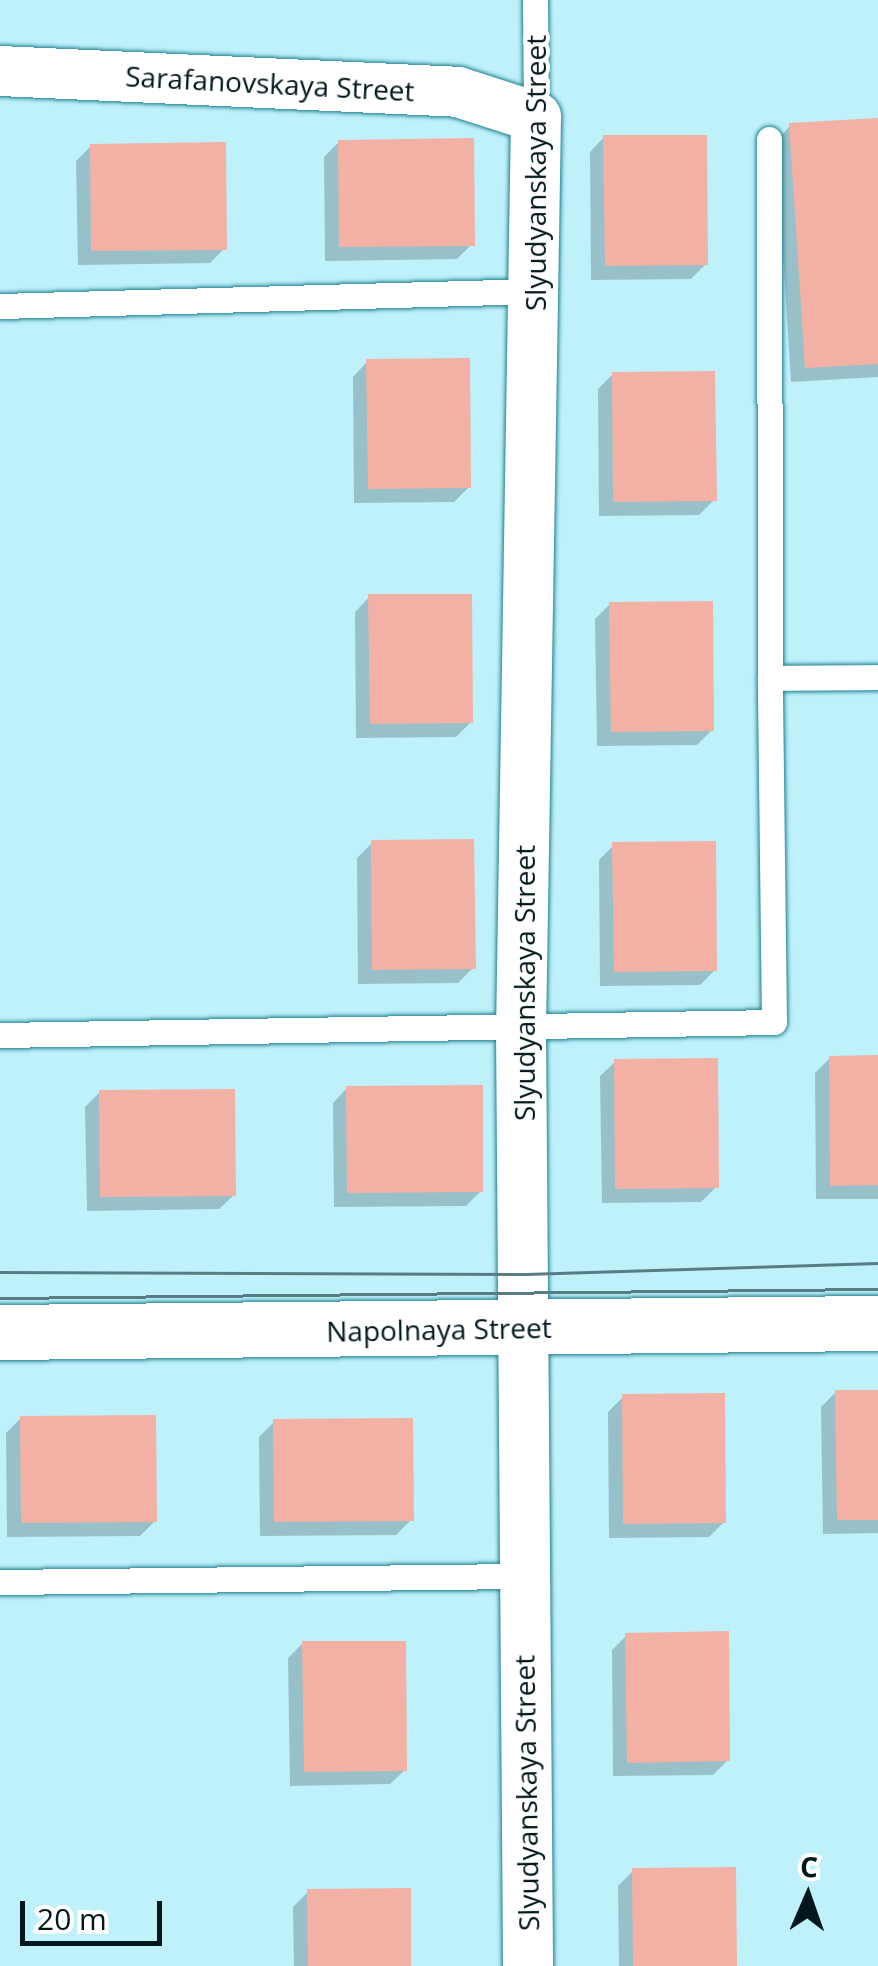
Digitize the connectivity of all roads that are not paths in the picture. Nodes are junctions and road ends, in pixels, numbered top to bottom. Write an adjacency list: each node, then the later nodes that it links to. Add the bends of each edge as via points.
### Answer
1 (535, 0): 3 (lane, Slyudyanskaya Street)
2 (0, 71): 3 (street, Sarafanovskaya Street, via 458,92)
3 (536, 117): 5 (street, Slyudyanskaya Street)
4 (770, 139): 8 (lane)
5 (536, 291): 6 (lane); 9 (street, Slyudyanskaya Street)
6 (0, 306)
7 (878, 677): 8 (lane)
8 (770, 678): 9 (lane, via 774,1022)
9 (522, 1028): 10 (lane); 12 (street, Slyudyanskaya Street)
10 (0, 1035)
11 (878, 1323): 12 (street, Napolnaya Street)
12 (526, 1328): 13 (street, Napolnaya Street); 14 (street, Slyudyanskaya Street)
13 (0, 1332)
14 (523, 1576): 15 (lane); 16 (street, Slyudyanskaya Street)
15 (0, 1582)
16 (528, 1966)

